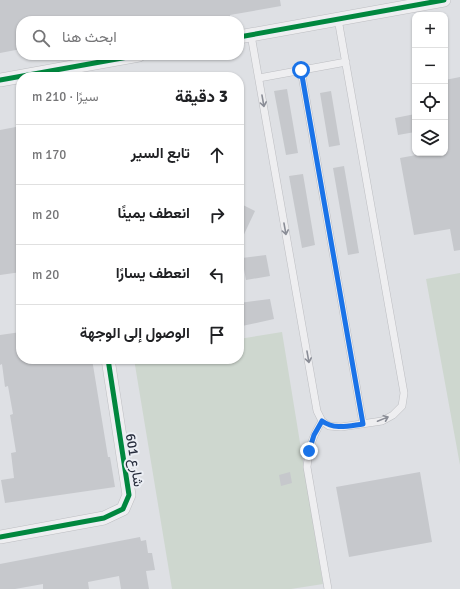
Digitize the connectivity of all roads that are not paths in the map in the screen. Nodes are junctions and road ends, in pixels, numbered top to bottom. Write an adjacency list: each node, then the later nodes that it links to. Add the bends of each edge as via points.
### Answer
1 (444, 0): 2 (street)
2 (418, 2): 3 (street)
3 (338, 19): 4 (street); 6 (lane)
4 (245, 36): 10 (lane)
5 (116, 60): 8 (street)
6 (346, 62): 7 (lane); 14 (lane, one-way to 6, via 382,421 393,415 402,406 404,393)
7 (301, 70): 10 (lane); 14 (lane)
8 (62, 72)
9 (16, 78): 11 (street)
10 (259, 78): 13 (lane, one-way to 13, via 317,410)
11 (0, 80)
12 (109, 364): 15 (street, شارع 601, via 129,495 123,509 104,518)
13 (322, 421): 14 (lane, via 329,426 341,427); 16 (lane, via 310,445 307,467)
14 (363, 424)
15 (0, 537)
16 (328, 589)

